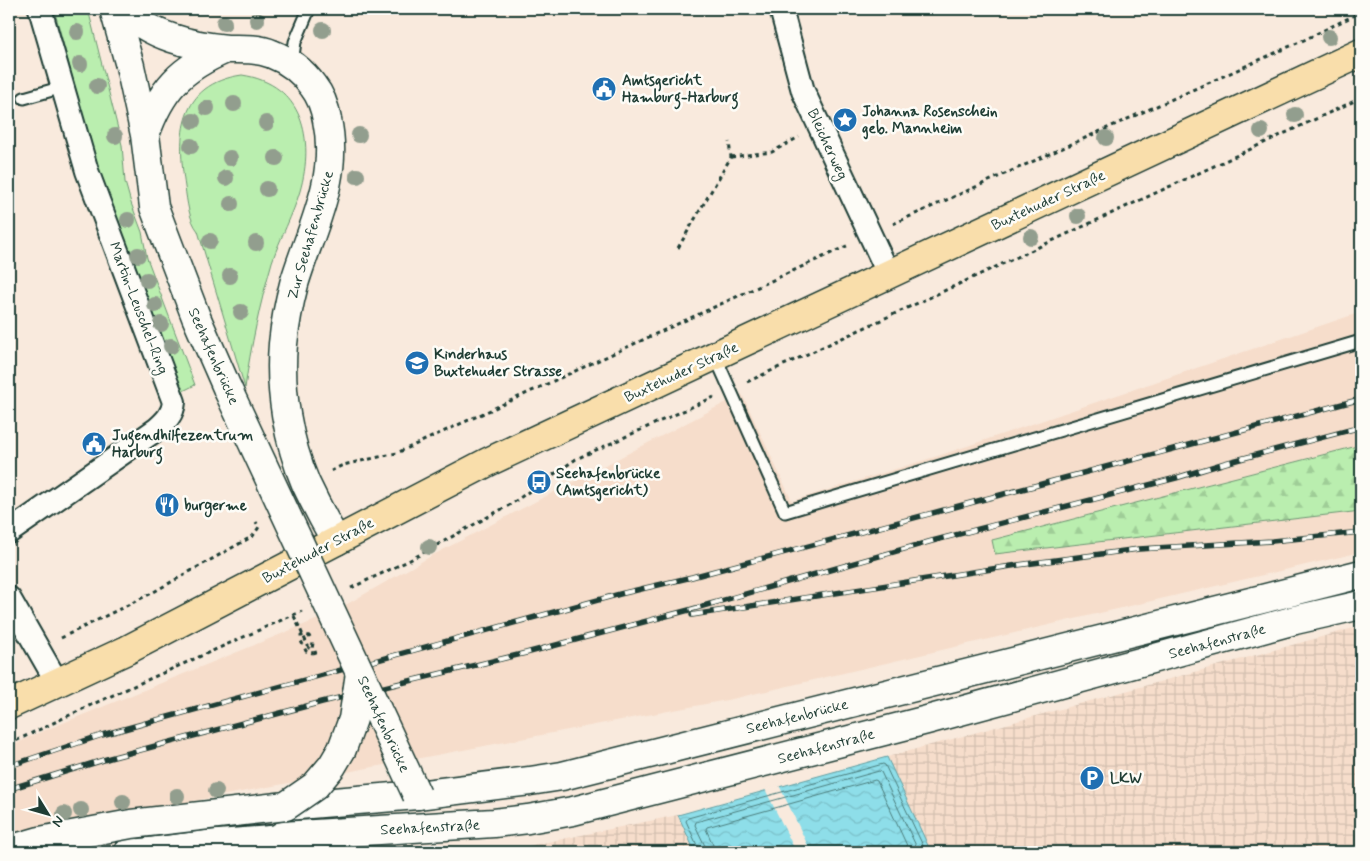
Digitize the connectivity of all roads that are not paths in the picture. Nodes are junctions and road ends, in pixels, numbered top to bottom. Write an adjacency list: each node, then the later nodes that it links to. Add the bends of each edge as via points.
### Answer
1 (40, 9): 11 (street, Martin-Leuschel-Ring)
2 (114, 9): 9 (main road, Seehafenbrücke)
3 (124, 9): 6 (main road, Zur Seehafenbrücke, via 165,35 185,42)
4 (309, 9): 8 (lane, via 295,42)
5 (781, 9): 14 (street, Bleicherweg, via 803,91)
6 (226, 48): 8 (main road, Zur Seehafenbrücke, via 271,53); 10 (main road)
7 (1361, 53): 14 (main road, Buxtehuder Straße)
8 (292, 65): 18 (main road, Zur Seehafenbrücke, via 314,86 322,100 331,146 327,186 287,314 283,345 286,409 306,483)
9 (130, 66): 10 (main road, via 157,81); 13 (main road, Seehafenbrücke)
10 (178, 77): 13 (main road, via 152,113)
11 (63, 87): 12 (lane); 17 (street, Martin-Leuschel-Ring, via 87,171 174,402 170,416 157,429)
12 (24, 98)
13 (145, 135): 23 (main road, Seehafenbrücke, bridge, via 154,207 196,317)
14 (889, 275): 16 (main road, Buxtehuder Straße)
15 (1361, 341): 16 (lane, via 785,512)
16 (715, 356): 18 (main road, Buxtehuder Straße, via 488,462)
17 (9, 532)
18 (336, 541): 24 (main road, Buxtehuder Straße, via 127,650)
19 (1361, 574): 22 (main road, Seehafenstraße)
20 (9, 598): 24 (street)
21 (1361, 605): 28 (main road, Seehafenstraße, via 573,811 494,823)
22 (1057, 651): 26 (main road, Seehafenbrücke, via 562,776)
23 (360, 674): 26 (main road, Seehafenbrücke, bridge); 27 (main road, bridge, via 353,719 342,749 315,786)
24 (58, 682): 25 (main road, Buxtehuder Straße)
25 (9, 705)
26 (417, 795): 27 (main road, Seehafenbrücke)
27 (286, 806): 29 (main road, Seehafenbrücke, bridge, via 131,824)
28 (274, 844): 30 (street, via 206,842)
29 (9, 850)
30 (129, 852)

